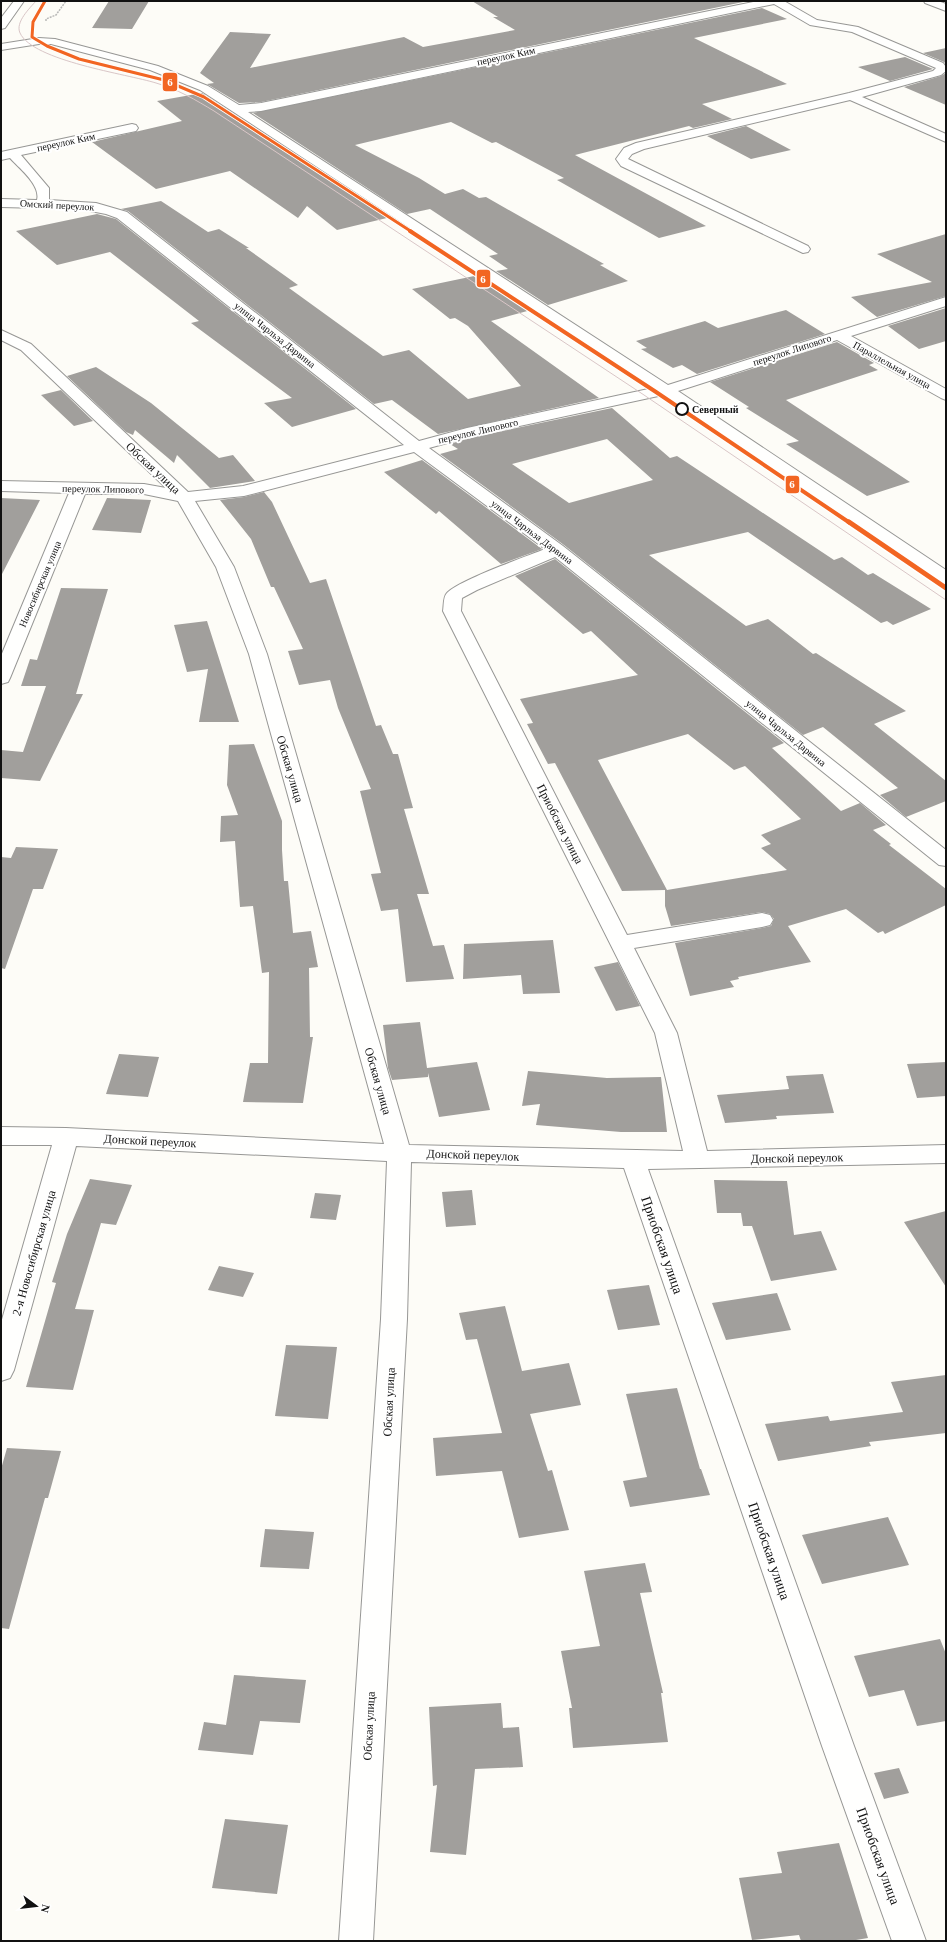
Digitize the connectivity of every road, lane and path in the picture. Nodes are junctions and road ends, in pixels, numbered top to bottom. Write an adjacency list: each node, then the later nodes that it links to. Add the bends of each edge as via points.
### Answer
1 (19, 1): 5 (street)
2 (774, 1): 7 (street, via 814,23 854,30 939,65 942,69 937,73); 8 (street, переулок Ким, via 262,107)
3 (929, 1): 4 (street)
4 (946, 8)
5 (1, 26)
6 (1, 47): 8 (street, via 39,40 56,42 154,68 204,88)
7 (851, 96): 10 (street); 15 (street, via 640,146 628,151 622,159 693,197)
8 (238, 109): 19 (street)
9 (132, 128): 11 (street, переулок Ким)
10 (946, 138)
11 (7, 155): 13 (street, via 43,188 44,197)
12 (1, 203): 13 (street, Омский переулок)
13 (41, 205): 14 (street, Омский переулок, via 91,206)
14 (113, 210): 21 (street, улица Чарльза Дарвина)
15 (803, 250)
16 (946, 301): 18 (street, переулок Липового)
17 (1, 334): 24 (street, Обская улица, via 26,347)
18 (838, 335): 19 (street, переулок Липового); 20 (street, Параллельная улица)
19 (666, 390): 21 (street, переулок Липового); 26 (street)
20 (946, 395)
21 (416, 446): 24 (street, переулок Липового, via 244,491); 25 (street, улица Чарльза Дарвина)
22 (1, 486): 23 (street, переулок Липового)
23 (79, 489): 24 (street, переулок Липового, via 144,489); 27 (street, Новосибирская улица)
24 (184, 497): 33 (street, Обская улица, via 225,567 258,654)
25 (557, 550): 28 (street, улица Чарльза Дарвина); 30 (street, Приобская улица, via 471,586 454,596 452,611)
26 (946, 578)
27 (1, 678)
28 (946, 860)
29 (762, 920): 30 (street)
30 (620, 943): 36 (street, Приобская улица, via 666,1033)
31 (1, 1136): 32 (street, Донской переулок)
32 (66, 1137): 33 (street, Донской переулок); 37 (street, 2-я Новосибирская улица)
33 (399, 1153): 35 (street, Донской переулок); 38 (street, Обская улица, via 394,1319)
34 (946, 1154): 36 (street, Донской переулок)
35 (633, 1160): 36 (street, Донской переулок); 39 (street, Приобская улица)
36 (697, 1160)
37 (1, 1370)
38 (356, 1941)
39 (909, 1941)

